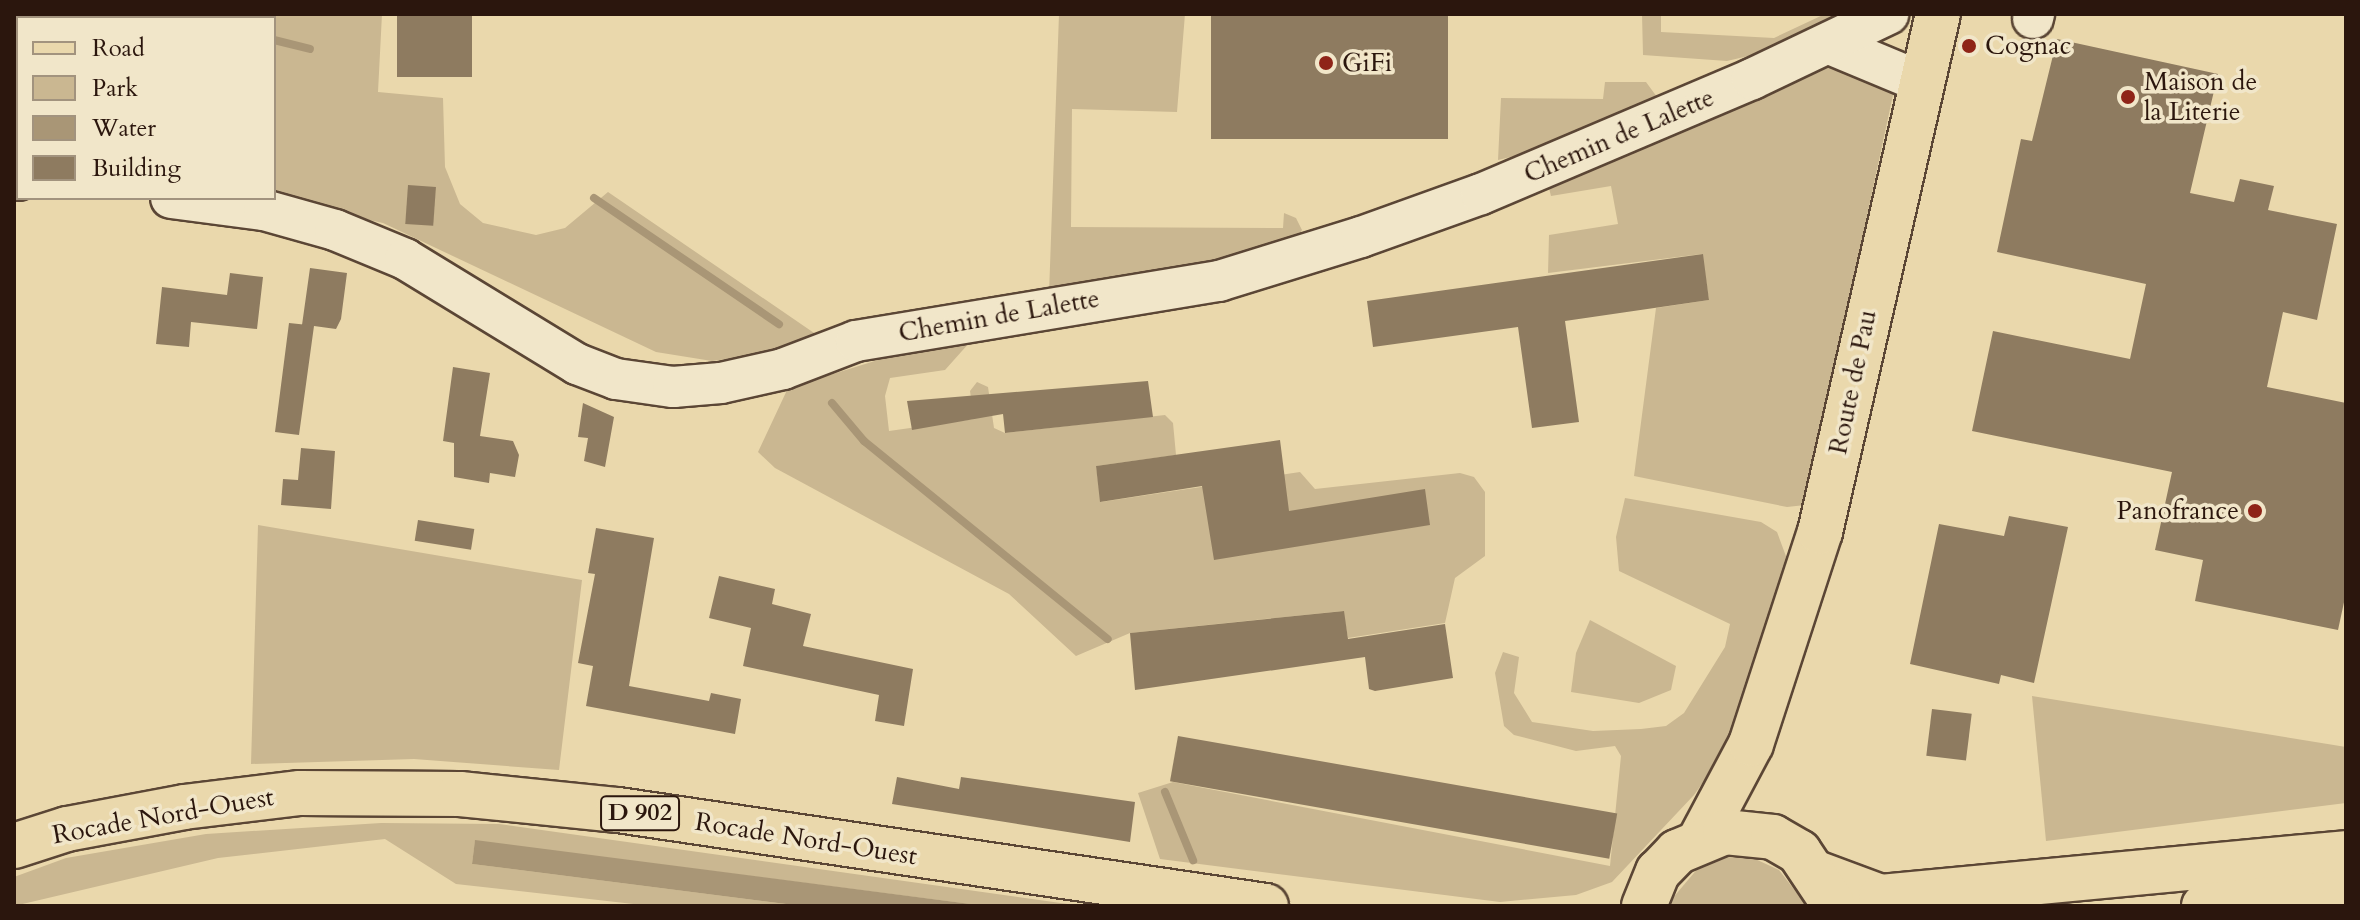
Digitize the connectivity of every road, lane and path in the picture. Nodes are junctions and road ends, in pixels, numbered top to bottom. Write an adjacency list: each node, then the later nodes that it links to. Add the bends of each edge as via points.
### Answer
1 (1888, 14): 3 (street, Chemin de Lalette)
2 (1938, 14): 4 (main road, Route de Pau)
3 (1832, 45): 4 (street); 5 (street, Chemin de Lalette, via 1481,194 1219,281 856,341 783,369 721,383 673,387 616,379 566,358 405,259 335,230 264,210)
4 (1921, 82): 6 (main road, Route de Pau, via 1820,532)
5 (186, 200)
6 (1751, 744): 7 (main road); 8 (main road, Route de Pau)
7 (1773, 837): 8 (main road, via 1725,832); 11 (main road)
8 (1701, 838): 13 (main road, Route de Pau, via 1658,872)
9 (14, 846): 14 (main road, Rocade Nord-Ouest / D 902, via 82,826 271,797 460,794 618,810)
10 (2346, 853): 11 (main road, via 1881,897)
11 (1826, 890)
12 (2346, 892): 15 (main road)
13 (1634, 903)
14 (1266, 906)
15 (2204, 906)

